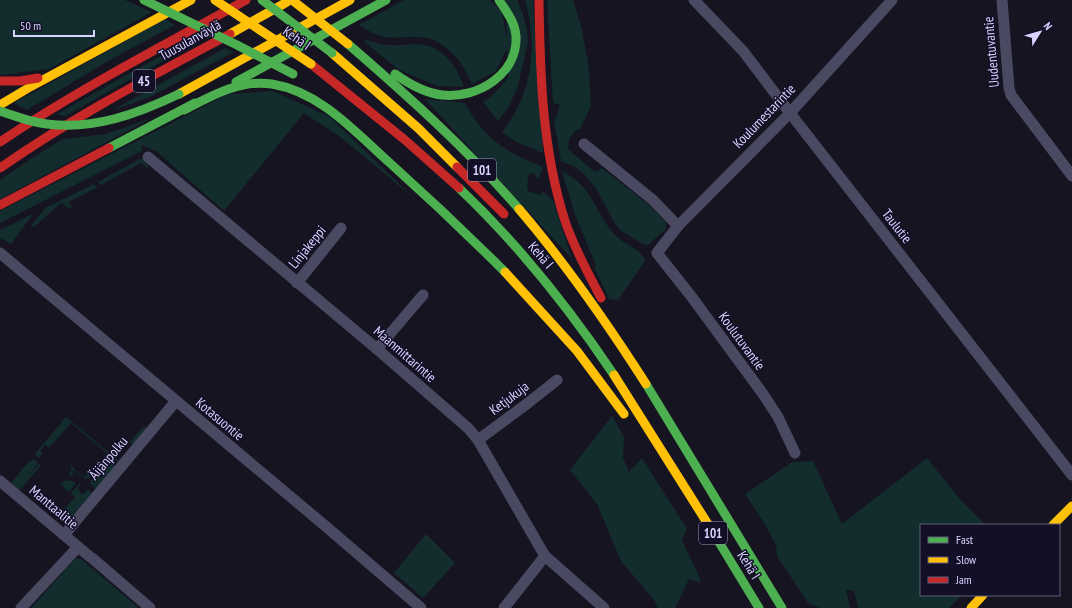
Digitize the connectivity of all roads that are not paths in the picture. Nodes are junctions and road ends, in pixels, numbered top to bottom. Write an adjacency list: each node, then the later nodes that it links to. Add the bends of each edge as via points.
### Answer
1 (144, 0): 18 (main road, bridge)
2 (191, 0): 17 (main road)
3 (214, 0): 29 (main road, Kehä I / 101, bridge, via 311,64 358,100)
4 (246, 0): 25 (main road, Tuusulanväylä / 45, via 118,69)
5 (262, 0): 32 (main road, bridge, via 371,86 418,128)
6 (292, 0): 16 (main road, Kehä I / 101, bridge); 28 (main road, Tuusulanväylä / 45, via 129,89 36,143)
7 (350, 0): 22 (main road, bridge, via 179,94 123,118 66,126 34,123)
8 (382, 0): 15 (main road)
9 (386, 0): 15 (main road)
10 (499, 0): 16 (main road, via 510,15 515,31 516,41 511,62 493,83 469,94 443,95 417,87)
11 (539, 0): 40 (main road, via 542,77 555,186 576,249)
12 (694, 0): 23 (street, Taulutie, via 743,51)
13 (1002, 0): 30 (street, Uudentuvantie, via 1011,95)
14 (889, 1): 23 (street, Koulumestarintie)
15 (366, 10): 21 (main road)
16 (348, 44): 40 (main road, Kehä I / 101, via 430,117 493,182)
17 (64, 68): 19 (main road, via 34,79); 20 (main road)
18 (296, 76)
19 (0, 81)
20 (0, 105)
21 (184, 110): 31 (main road); 46 (main road, via 237,85 251,83 288,88 304,94 324,107 415,184 491,257 578,352 632,423)
22 (0, 111)
23 (790, 113): 33 (street, Koulumestarintie); 47 (street, Taulutie)
24 (386, 137): 29 (main road)
25 (0, 142)
26 (584, 144): 33 (street, via 653,200)
27 (148, 157): 38 (street, Maanmittarintie)
28 (0, 168)
29 (442, 174): 46 (main road, Kehä I / 101, via 511,241 546,282 595,346)
30 (1072, 176)
31 (0, 205)
32 (509, 218)
33 (678, 226): 35 (street, Koulumestarintie)
34 (341, 228): 38 (street, Linjakeppi)
35 (657, 253): 45 (street, Koulutuvantie, via 763,394 778,417)
36 (0, 254): 43 (street, Kotasuontie)
37 (552, 264): 40 (main road)
38 (297, 284): 41 (street, Maanmittarintie)
39 (423, 295): 41 (street)
40 (605, 310): 61 (main road, Kehä I / 101)
41 (377, 349): 44 (street, Maanmittarintie, via 468,428)
42 (557, 380): 44 (street, Ketjukuja)
43 (176, 401): 51 (street, Äijänpolku); 57 (street, Kotasuontie)
44 (478, 440): 53 (street, Maanmittarintie)
45 (795, 453)
46 (666, 458): 60 (main road, Kehä I / 101)
47 (1072, 475)
48 (0, 481): 51 (street, Manttaalitie)
49 (1072, 506): 50 (main road)
50 (1054, 524)
51 (64, 535): 52 (street, Manttaalitie)
52 (78, 547): 55 (street); 56 (street, Manttaalitie)
53 (545, 556): 58 (street); 59 (street, Maanmittarintie)
54 (982, 596): 62 (main road)
55 (21, 608)
56 (150, 608)
57 (421, 608)
58 (504, 608)
59 (604, 608)
60 (759, 608)
61 (782, 608)
62 (971, 608)

